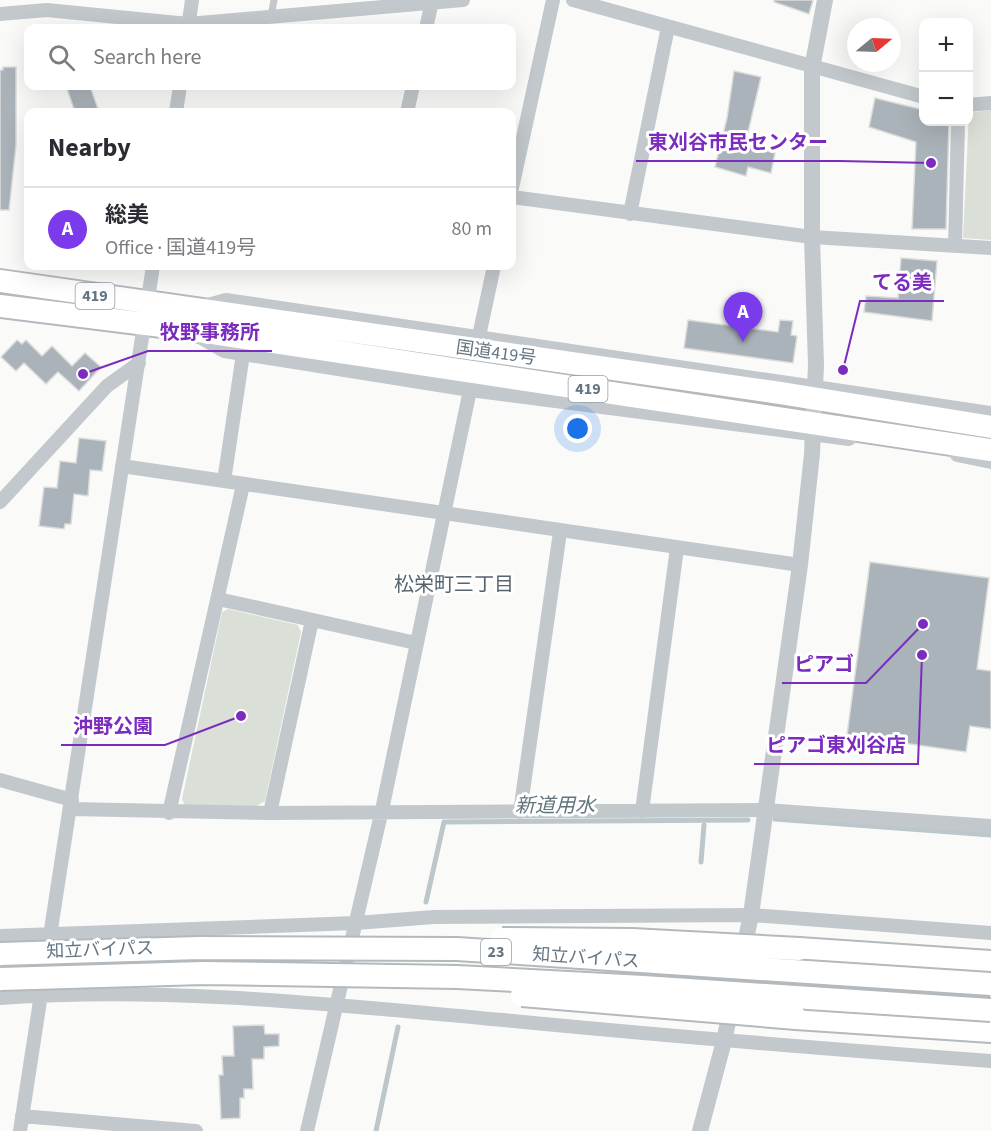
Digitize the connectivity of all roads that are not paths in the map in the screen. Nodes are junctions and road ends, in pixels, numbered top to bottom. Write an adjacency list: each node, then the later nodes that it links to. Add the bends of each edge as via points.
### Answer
1 (192, 0): 13 (street)
2 (274, 0): 11 (lane)
3 (463, 0): 7 (street)
4 (553, 0): 26 (street)
5 (573, 0): 16 (street)
6 (825, 0): 17 (street)
7 (432, 2): 9 (street); 15 (street)
8 (47, 5): 10 (street); 12 (street)
9 (358, 5): 11 (street)
10 (0, 14)
11 (271, 16): 14 (street)
12 (175, 24)
13 (188, 24)
14 (205, 24)
15 (427, 24)
16 (668, 27): 17 (street); 28 (street)
17 (812, 68): 20 (street); 29 (street)
18 (179, 90): 23 (street)
19 (412, 90): 24 (street)
20 (919, 96)
21 (991, 103): 22 (street)
22 (973, 105)
23 (177, 108)
24 (408, 108)
25 (958, 126): 30 (street)
26 (516, 170)
27 (516, 198): 28 (street)
28 (630, 214): 29 (street)
29 (812, 237): 30 (street); 42 (street)
30 (955, 246): 31 (street)
31 (991, 248)
32 (152, 270): 36 (street)
33 (493, 270): 38 (street)
34 (0, 281): 36 (highway, 国道419号 / 419)
35 (0, 306): 36 (highway, 国道419号 / 419)
36 (146, 314): 37 (highway, 国道419号 / 419); 40 (street)
37 (188, 320): 38 (street, via 226,300); 39 (street, via 224,351); 42 (highway, 国道419号 / 419); 45 (highway, 国道419号 / 419)
38 (479, 336): 42 (street)
39 (243, 354): 41 (street); 49 (street)
40 (139, 363): 48 (street); 51 (street, via 107,386)
41 (470, 390): 45 (street); 52 (street)
42 (815, 393): 43 (street); 44 (highway, 国道419号 / 419); 45 (street)
43 (991, 413)
44 (991, 427)
45 (814, 430): 46 (highway, 国道419号 / 419); 47 (street); 55 (street)
46 (991, 450)
47 (991, 462)
48 (122, 466): 49 (street); 60 (street)
49 (224, 481): 50 (street)
50 (243, 485): 52 (street); 56 (street)
51 (0, 502)
52 (444, 513): 53 (street); 58 (street)
53 (560, 532): 54 (street); 64 (street)
54 (677, 548): 55 (street); 63 (street)
55 (800, 565): 62 (street)
56 (218, 599): 57 (street); 65 (street)
57 (312, 620): 58 (street); 66 (street)
58 (416, 643): 61 (street)
59 (0, 780): 60 (street)
60 (71, 804): 65 (street); 71 (street)
61 (382, 810): 64 (street); 66 (street); 69 (street)
62 (765, 810): 63 (street); 67 (street); 68 (street)
63 (642, 811): 64 (street)
64 (520, 812)
65 (169, 813): 66 (street)
66 (270, 813)
67 (991, 826)
68 (751, 915): 69 (street, via 434,917); 70 (street); 84 (street)
69 (356, 923): 71 (street); 81 (street)
70 (991, 933)
71 (50, 934): 72 (street); 79 (street)
72 (0, 936)
73 (457, 949): 74 (highway, 知立バイパス / 23, bridge, via 199,948); 75 (highway, bridge, via 504,938 632,940); 78 (highway, 知立バイパス / 23, bridge)
74 (0, 954)
75 (991, 962)
76 (456, 977): 77 (highway, 知立バイパス / 23, bridge, via 203,973); 82 (highway, 知立バイパス / 23, bridge); 83 (highway, bridge, via 502,994)
77 (0, 979)
78 (991, 984)
79 (41, 995): 80 (street); 81 (street, via 172,995); 86 (street)
80 (0, 998)
81 (336, 1005): 84 (street); 89 (street)
82 (991, 1011)
83 (991, 1031)
84 (724, 1041): 85 (street); 90 (street)
85 (991, 1061)
86 (22, 1116): 87 (street); 88 (street)
87 (20, 1131)
88 (188, 1131)
89 (307, 1131)
90 (700, 1131)

